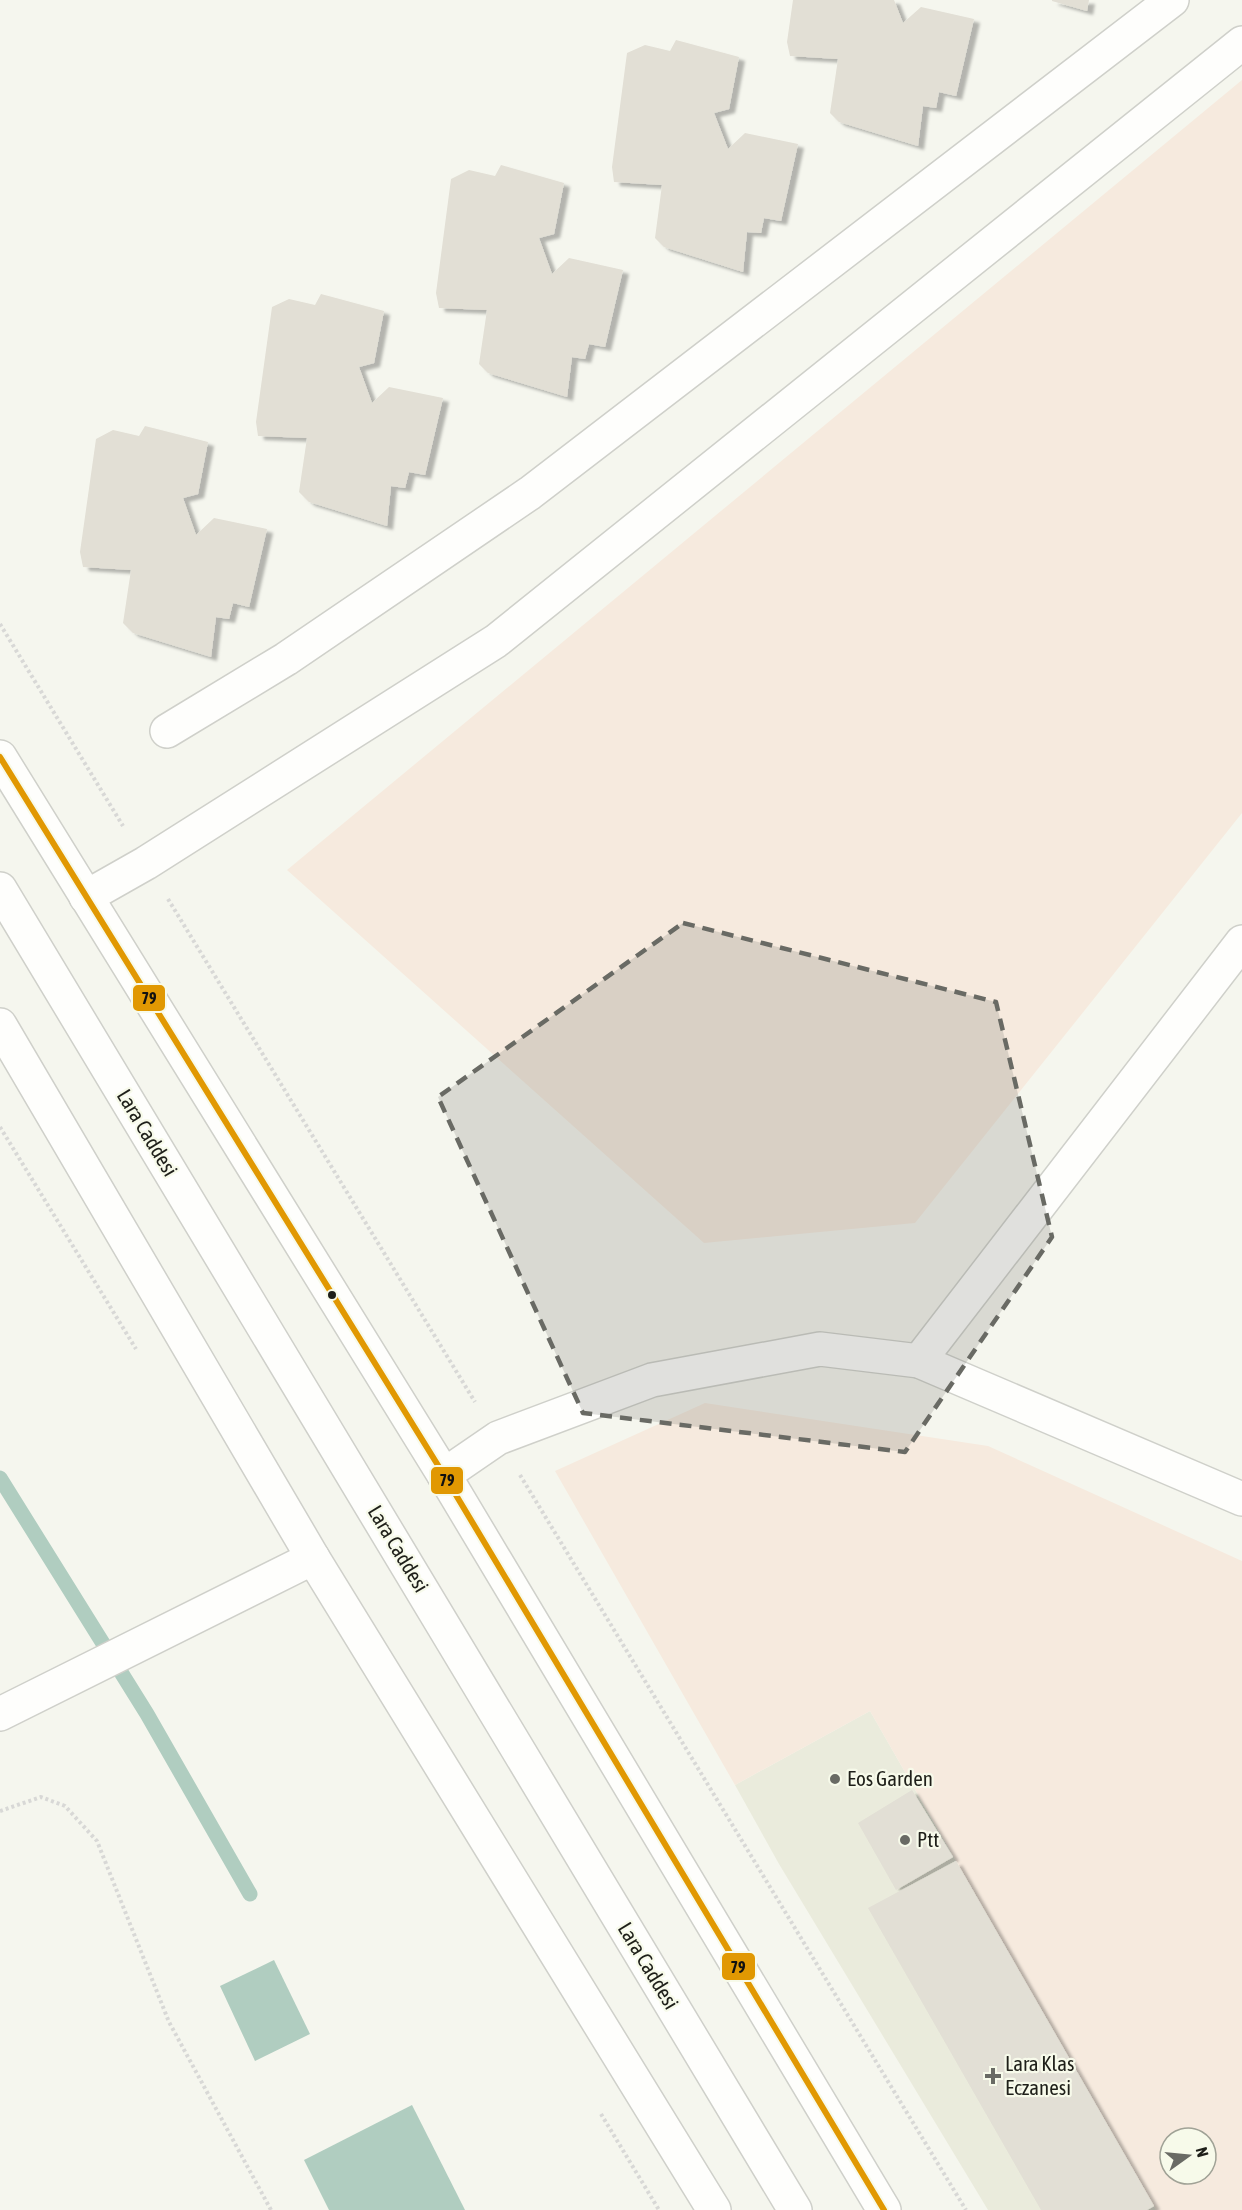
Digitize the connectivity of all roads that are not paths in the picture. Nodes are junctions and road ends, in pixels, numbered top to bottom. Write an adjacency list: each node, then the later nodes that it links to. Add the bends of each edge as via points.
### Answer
1 (1172, 0): 3 (street, via 530,493 286,659)
2 (1242, 44): 6 (street, via 496,640 146,863)
3 (167, 731)
4 (0, 757): 6 (street)
5 (0, 889): 15 (street, Lara Caddesi)
6 (86, 897): 10 (street)
7 (1242, 942): 9 (street)
8 (0, 1025): 12 (street)
9 (919, 1361): 10 (street, via 820,1349 652,1380 498,1438); 11 (street)
10 (444, 1475): 16 (street)
11 (1242, 1499)
12 (313, 1558): 13 (street); 14 (street)
13 (0, 1714)
14 (714, 2210)
15 (795, 2210)
16 (884, 2210)

